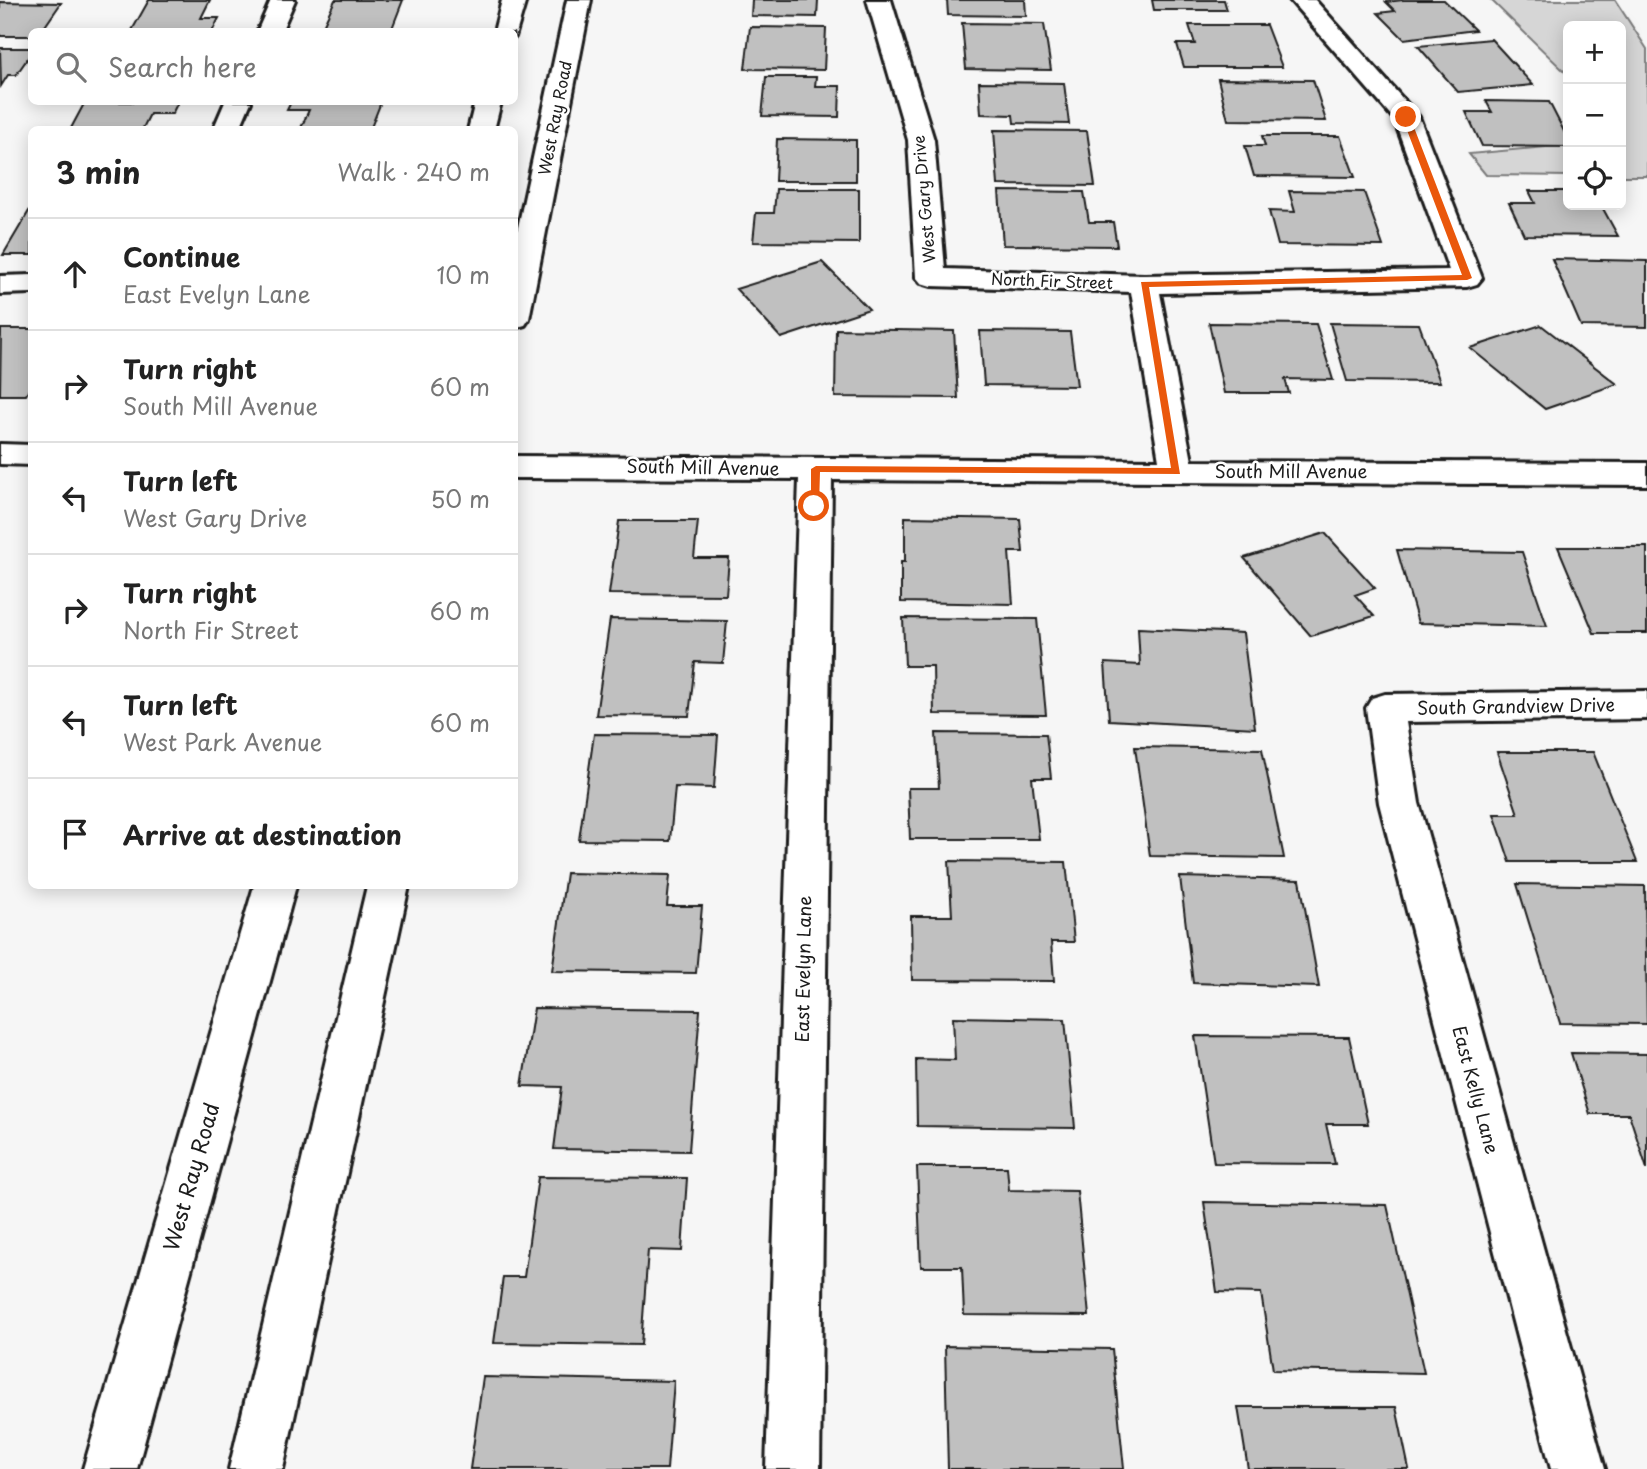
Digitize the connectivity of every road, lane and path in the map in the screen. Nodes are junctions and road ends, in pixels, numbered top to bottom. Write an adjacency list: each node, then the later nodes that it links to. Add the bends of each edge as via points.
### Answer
1 (283, 0): 6 (street)
2 (514, 0): 7 (street)
3 (579, 0): 16 (street, West Ray Road)
4 (879, 0): 12 (street, West Gary Drive, via 921,141)
5 (1301, 0): 14 (street, North Fir Street, via 1406,117 1467,278)
6 (271, 28)
7 (507, 28)
8 (237, 105): 10 (street)
9 (487, 105): 11 (street)
10 (228, 126)
11 (482, 126)
12 (931, 277): 14 (street, North Fir Street)
13 (28, 284): 15 (street)
14 (1144, 284): 21 (street)
15 (0, 285)
16 (518, 299)
17 (0, 454): 18 (street)
18 (28, 455)
19 (518, 467): 20 (street, South Mill Avenue)
20 (816, 469): 21 (street, South Mill Avenue); 29 (street, East Evelyn Lane)
21 (1177, 471): 22 (street, South Mill Avenue)
22 (1647, 474)
23 (1647, 705): 24 (street, South Grandview Drive)
24 (1385, 708): 30 (street, East Kelly Lane, via 1399,803)
25 (274, 889): 27 (street, West Ray Road)
26 (387, 889): 28 (street)
27 (110, 1469)
28 (256, 1469)
29 (793, 1469)
30 (1578, 1469)

